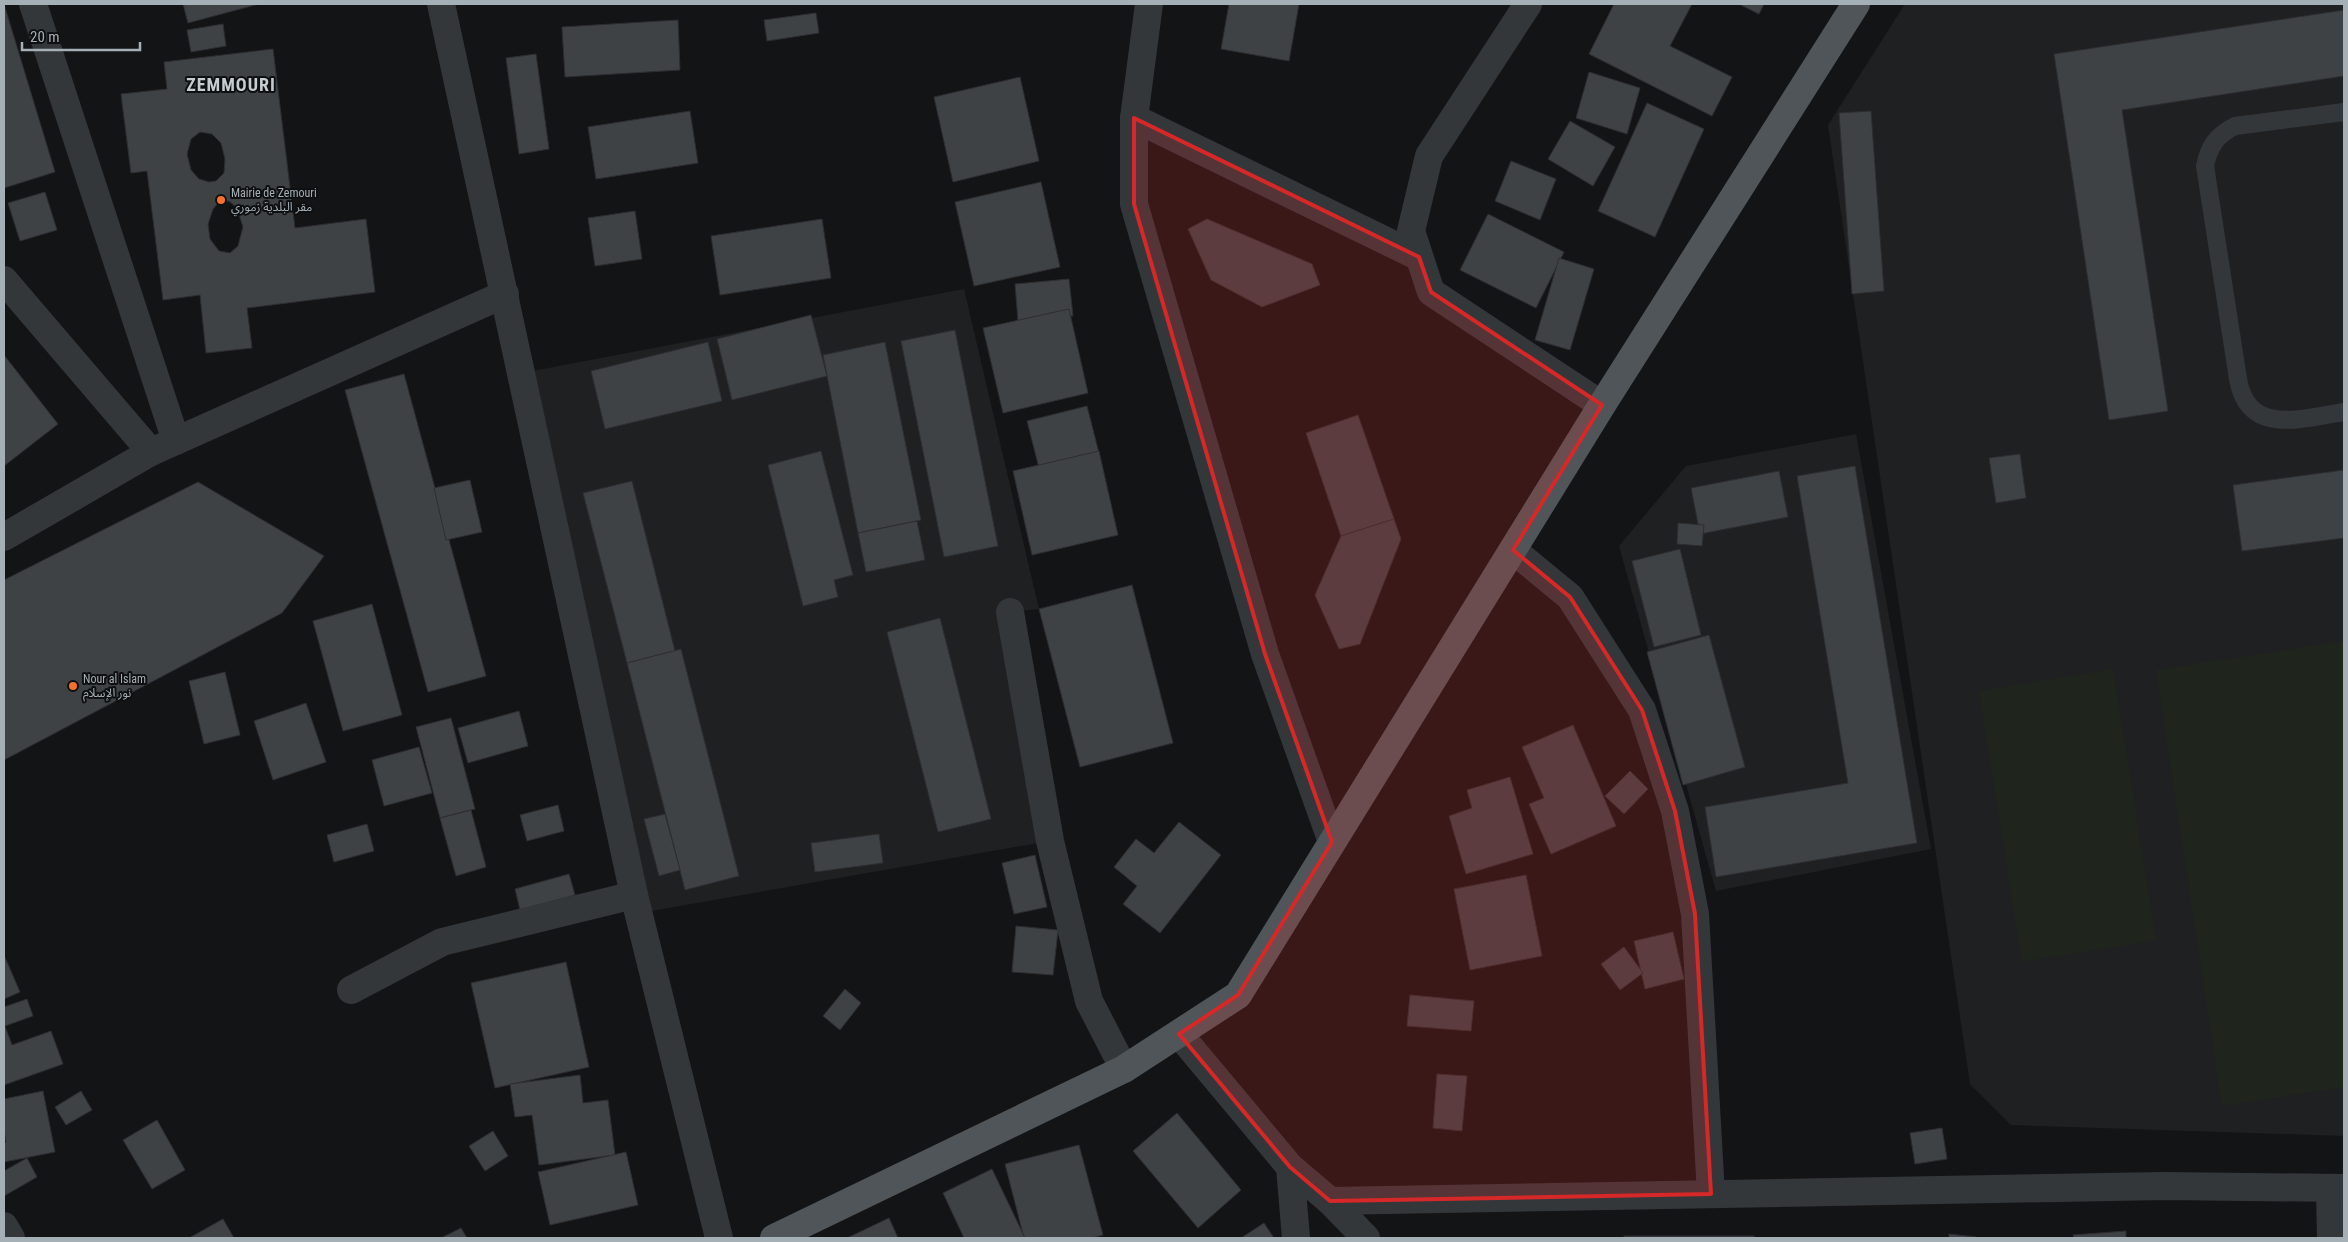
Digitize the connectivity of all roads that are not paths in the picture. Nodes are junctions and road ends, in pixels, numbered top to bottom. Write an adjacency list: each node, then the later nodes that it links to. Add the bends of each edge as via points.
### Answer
1 (33, 4): 13 (street)
2 (441, 4): 10 (street)
3 (1149, 4): 7 (street)
4 (1528, 4): 8 (street, via 1429,156 1411,231)
5 (1856, 4): 11 (main road)
6 (2344, 112): 12 (lane, via 2235,126 2214,141 2206,166 2238,379 2245,400 2261,415 2283,421)
7 (1134, 118): 8 (street); 18 (street, via 1134,204 1265,654)
8 (1419, 257): 11 (street, via 1430,292)
9 (4, 280): 14 (street)
10 (505, 294): 13 (street); 19 (street)
11 (1602, 404): 16 (main road)
12 (2344, 412)
13 (176, 441): 14 (street)
14 (151, 452): 15 (street)
15 (4, 537)
16 (1513, 550): 18 (main road); 25 (street, via 1570,597 1642,710 1674,811 1695,914)
17 (1010, 612): 22 (street, via 1050,841 1084,982 1089,1001)
18 (1332, 842): 21 (main road, via 1238,995)
19 (634, 895): 20 (street, via 442,942); 29 (street)
20 (351, 990)
21 (1179, 1034): 22 (main road); 23 (street)
22 (1124, 1069): 30 (main road)
23 (1290, 1167): 26 (street); 31 (street)
24 (2337, 1188): 25 (street, via 2164,1186); 33 (street)
25 (1711, 1194): 26 (street)
26 (1330, 1201): 32 (street)
27 (4, 1226): 28 (street)
28 (11, 1238)
29 (718, 1238)
30 (774, 1238)
31 (1296, 1238)
32 (1366, 1238)
33 (2331, 1238)

